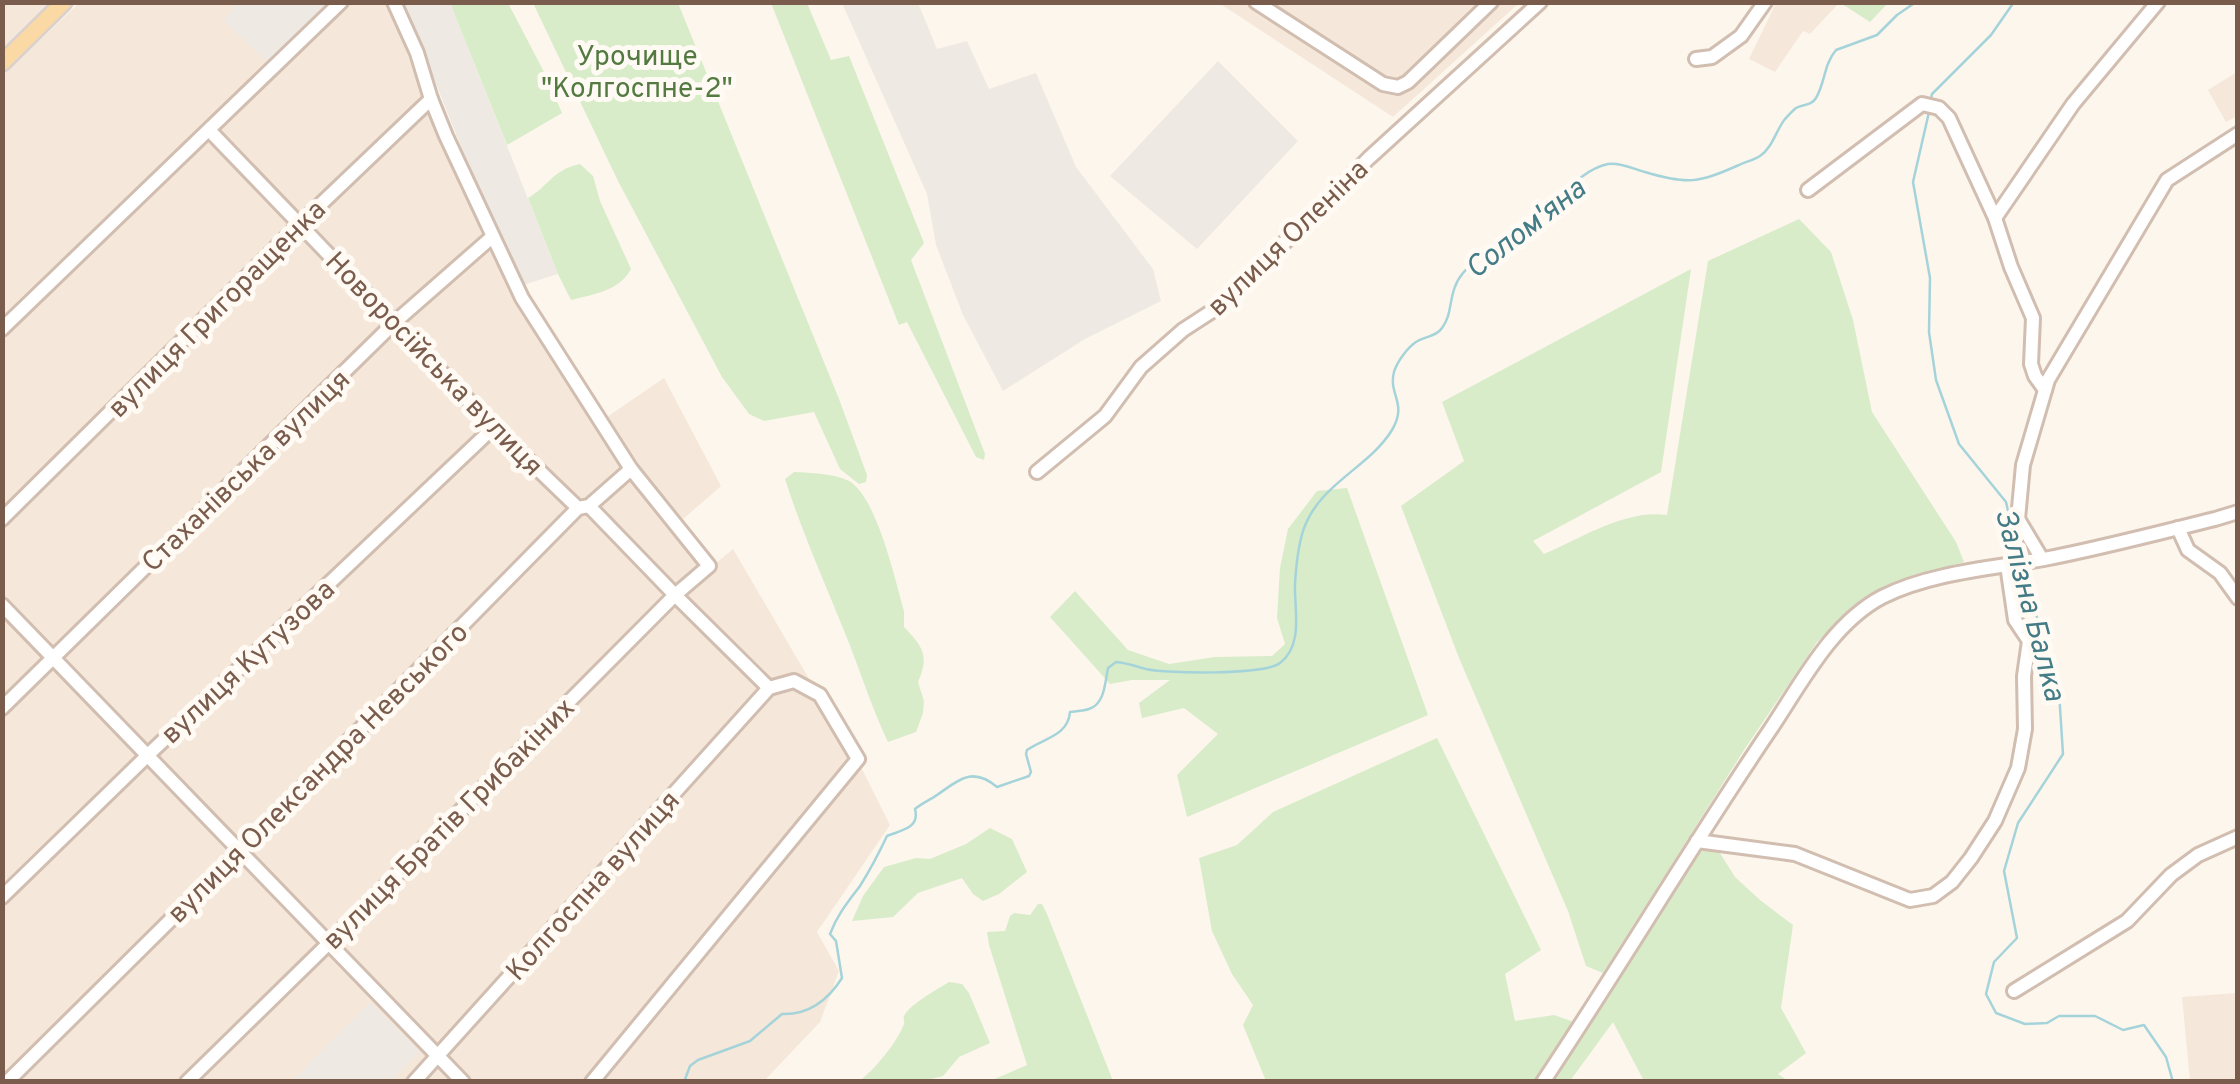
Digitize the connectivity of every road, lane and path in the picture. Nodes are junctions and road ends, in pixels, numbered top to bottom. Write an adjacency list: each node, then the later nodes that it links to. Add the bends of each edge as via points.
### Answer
1 (64, 2): 10 (main road)
2 (341, 2): 12 (street)
3 (394, 2): 11 (street)
4 (1256, 2): 5 (street, via 1383,84 1398,87)
5 (1491, 2)
6 (1765, 2): 9 (street, via 1741,36 1712,57)
7 (2158, 2): 15 (street, via 2073,104)
8 (1536, 4): 23 (street, вулиця Оленіна, via 1368,158 1223,304 1141,367 1105,416)
9 (1696, 58)
10 (2, 63)
11 (431, 99): 16 (street, вулиця Григоращенка); 17 (street)
12 (210, 131): 16 (street, Новоросійська вулиця); 19 (street)
13 (2238, 134): 20 (street, via 2167,180)
14 (1808, 190): 15 (street, via 1930,106 1949,118)
15 (1995, 218): 20 (street, via 2033,318 2031,364)
16 (300, 224): 18 (street, Новоросійська вулиця); 26 (street, вулиця Григоращенка)
17 (492, 237): 18 (street, Стаханівська вулиця); 22 (street, via 522,298)
18 (396, 322): 21 (street, Новоросійська вулиця); 33 (street, Стаханівська вулиця)
19 (2, 330)
20 (2044, 390): 28 (street, via 2023,465 2018,519)
21 (494, 427): 24 (street, Новоросійська вулиця); 36 (street, вулиця Кутузова)
22 (631, 469): 24 (street, вулиця Олександра Невського); 30 (street, вулиця Братів Грибакіних, via 709,566)
23 (1037, 472)
24 (583, 507): 30 (street, Новоросійська вулиця); 39 (street, вулиця Олександра Невського)
25 (2238, 512): 27 (street)
26 (2, 518)
27 (2178, 528): 28 (street); 31 (street, via 2188,550)
28 (2041, 560): 29 (street)
29 (2010, 564): 38 (street, via 1906,588 1860,612 1822,654); 38 (street, via 2014,620 2029,641 2018,768 1995,821 1952,882 1933,896 1910,900 1795,854)
30 (675, 595): 34 (street, Новоросійська вулиця); 41 (street, вулиця Братів Грибакіних)
31 (2238, 598)
32 (2, 605): 33 (street)
33 (53, 658): 35 (street, Стаханівська вулиця); 36 (street)
34 (769, 688): 43 (street, Колгоспна вулиця); 48 (street, via 794,681 820,696 858,760)
35 (2, 708)
36 (149, 754): 39 (street); 40 (street, вулиця Кутузова)
37 (2238, 837): 42 (street, via 2198,854 2128,921)
38 (1697, 841): 49 (street)
39 (241, 850): 41 (street); 44 (street, вулиця Олександра Невського)
40 (2, 898)
41 (329, 943): 43 (street); 45 (street, вулиця Братів Грибакіних)
42 (2014, 990)
43 (438, 1054): 46 (street, Колгоспна вулиця); 47 (street)
44 (8, 1082)
45 (188, 1082)
46 (414, 1082)
47 (463, 1082)
48 (592, 1082)
49 (1544, 1082)

